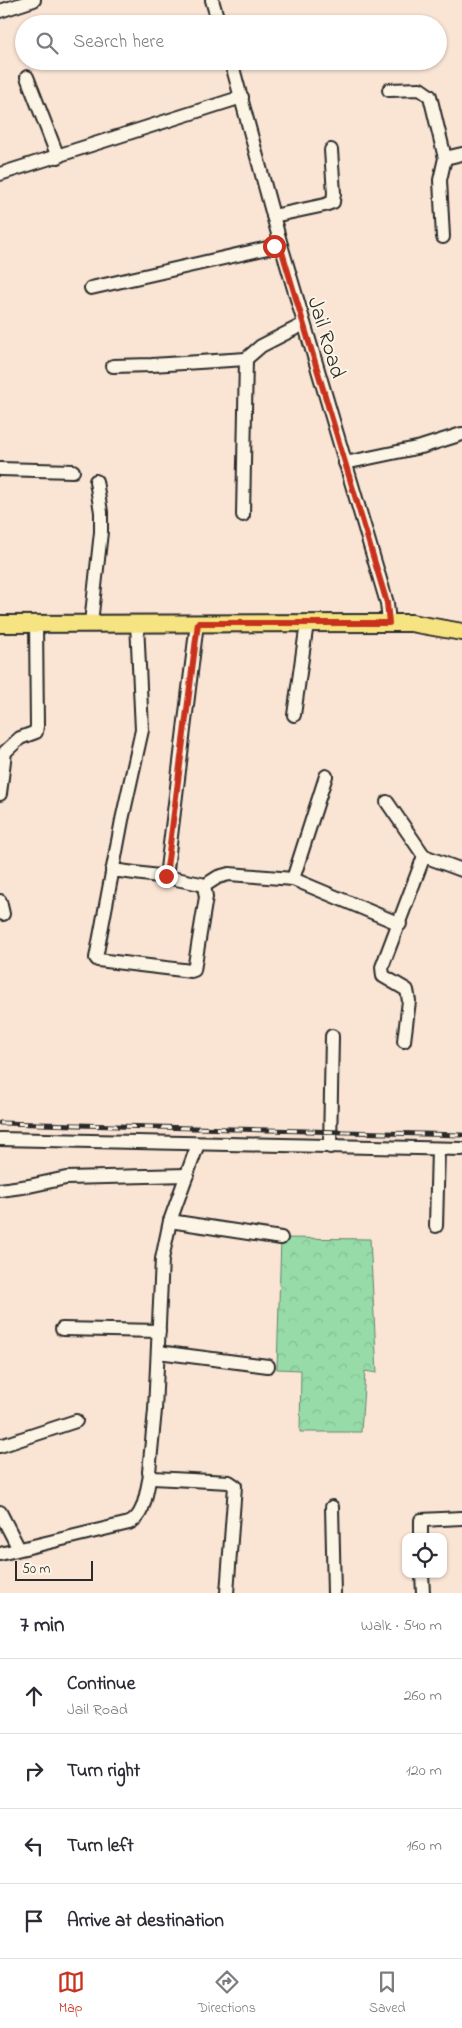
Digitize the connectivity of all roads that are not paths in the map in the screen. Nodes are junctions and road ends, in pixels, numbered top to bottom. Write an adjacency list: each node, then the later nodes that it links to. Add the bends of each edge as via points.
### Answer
1 (34, 0): 3 (street)
2 (212, 0): 4 (street)
3 (0, 12)
4 (216, 15)
5 (234, 70): 8 (street, Jail Road)
6 (27, 77): 11 (street)
7 (389, 90): 12 (street, via 420,89 427,92)
8 (242, 97): 11 (street); 14 (street, Jail Road)
9 (332, 150): 14 (street, via 333,202)
10 (462, 154): 12 (street)
11 (58, 157): 13 (street)
12 (445, 158): 15 (street, via 440,180)
13 (0, 174)
14 (273, 216): 16 (street, Jail Road)
15 (442, 238)
16 (280, 245): 17 (street); 18 (street, Jail Road)
17 (91, 288)
18 (300, 312): 19 (street); 22 (street, Jail Road)
19 (246, 359): 20 (street); 26 (street)
20 (113, 366)
21 (462, 434): 22 (street, via 421,448)
22 (345, 463): 31 (street, Jail Road, via 387,603)
23 (0, 469): 24 (street)
24 (74, 471)
25 (96, 481): 27 (street, via 101,532)
26 (243, 515)
27 (91, 623): 28 (main road); 33 (main road)
28 (137, 623): 29 (main road); 40 (street, via 142,730)
29 (198, 623): 30 (main road); 42 (street)
30 (307, 623): 31 (main road); 35 (street)
31 (389, 623): 34 (main road, via 411,623)
32 (0, 624): 33 (main road)
33 (36, 624): 37 (street, via 36,732 20,738 5,752)
34 (462, 632)
35 (294, 715)
36 (326, 776): 43 (street)
37 (0, 794)
38 (387, 802): 39 (street)
39 (424, 856): 41 (street); 45 (street)
40 (112, 870): 42 (street); 44 (street, via 96,955 98,960 194,970 206,897)
41 (462, 870)
42 (166, 876): 44 (street)
43 (294, 880): 44 (street, via 229,874); 45 (street)
44 (204, 886)
45 (400, 924): 47 (street, via 381,973 408,990)
46 (332, 1036): 50 (street)
47 (404, 1041)
48 (0, 1139): 49 (street)
49 (198, 1144): 50 (street); 53 (street)
50 (330, 1147): 51 (street)
51 (438, 1149): 52 (street); 56 (street)
52 (462, 1149)
53 (187, 1175): 54 (street, via 66,1178); 55 (street)
54 (0, 1190)
55 (170, 1221): 57 (street); 59 (street, via 162,1259)
56 (436, 1226)
57 (281, 1238)
58 (62, 1329): 59 (street)
59 (159, 1331): 60 (street)
60 (158, 1352): 61 (street); 64 (street)
61 (268, 1366)
62 (76, 1421): 63 (street)
63 (0, 1446)
64 (150, 1476): 69 (street, via 136,1520); 72 (street, via 229,1482 235,1486)
65 (332, 1507): 73 (street)
66 (0, 1512): 69 (street)
67 (462, 1518): 68 (street, via 421,1520)
68 (421, 1533)
69 (19, 1549): 70 (street)
70 (0, 1554)
71 (422, 1578): 74 (street)
72 (227, 1593)
73 (334, 1593)
74 (423, 1593)

